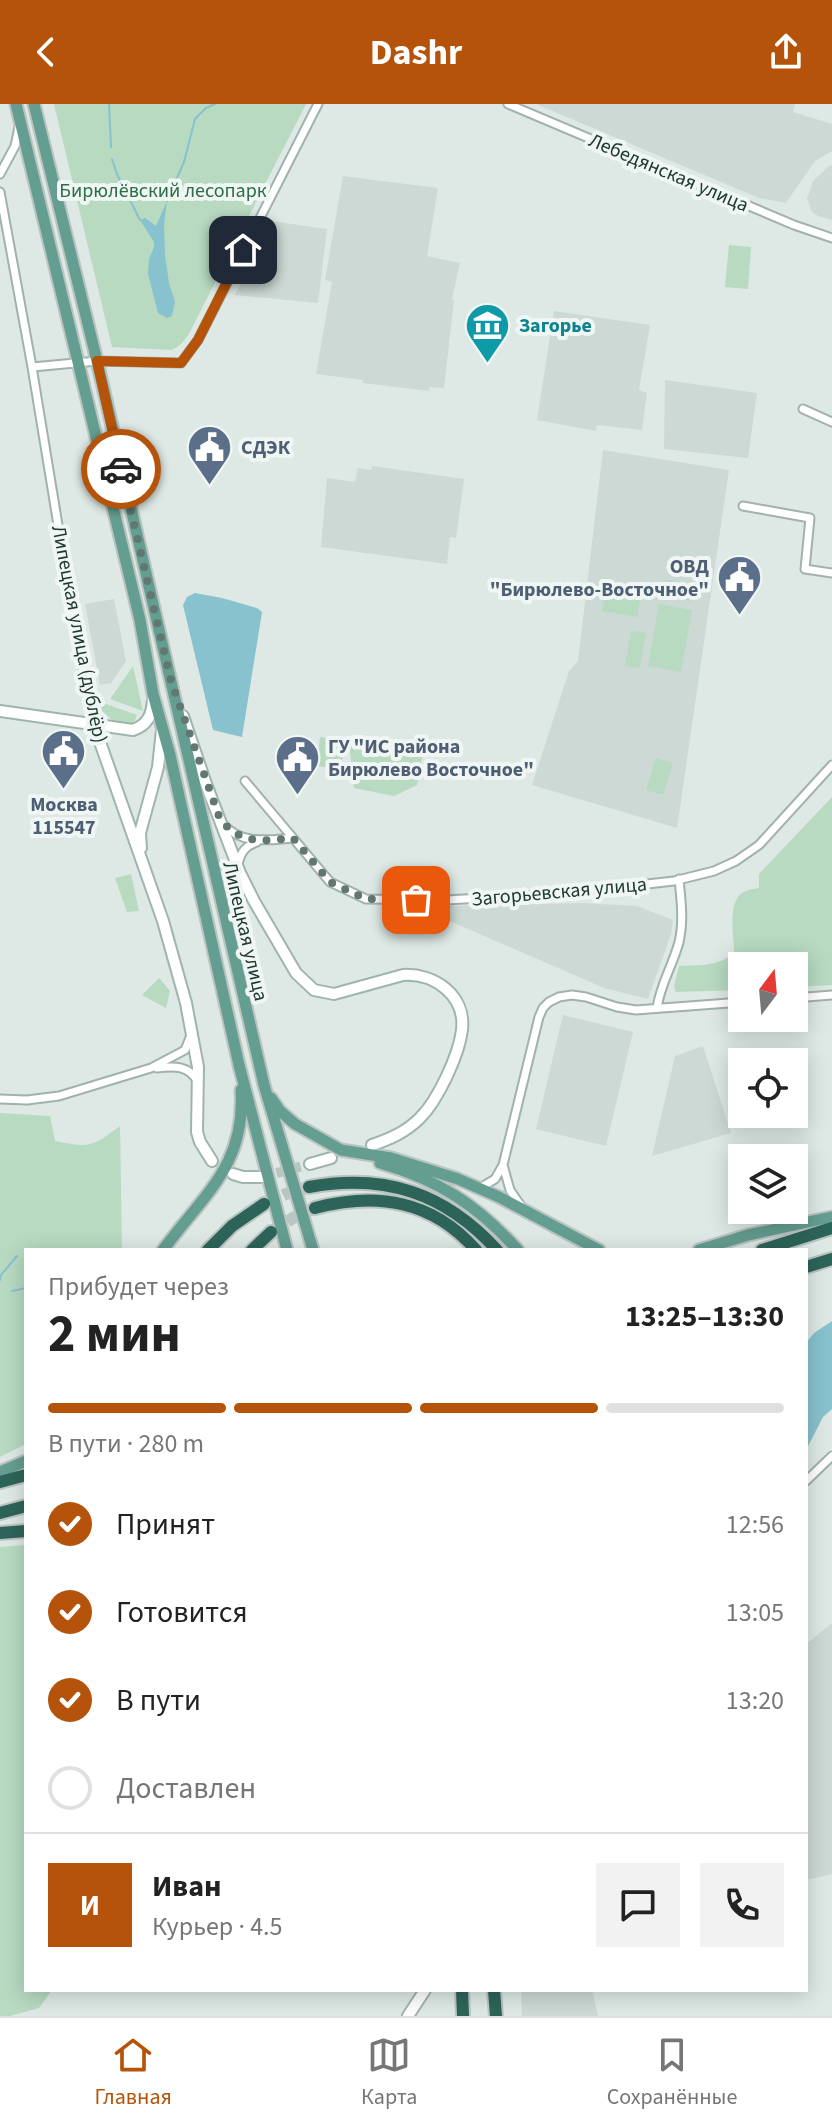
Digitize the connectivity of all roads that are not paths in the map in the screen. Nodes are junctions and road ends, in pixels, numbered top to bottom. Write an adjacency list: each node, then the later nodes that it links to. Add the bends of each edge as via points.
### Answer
1 (16, 104): 5 (main road, Липецкая улица)
2 (34, 104): 10 (main road, Липецкая улица)
3 (318, 104): 10 (street, via 185,359 176,364)
4 (508, 104): 8 (street, Лебедянская улица)
5 (20, 121): 6 (street, via 15,146); 9 (main road, Липецкая улица)
6 (0, 174)
7 (0, 192): 11 (street, Липецкая улица (дублёр))
8 (832, 238)
9 (77, 361): 10 (street); 11 (street); 14 (main road, Липецкая улица)
10 (97, 361): 12 (main road, Липецкая улица)
11 (32, 367): 21 (street, Липецкая улица (дублёр))
12 (107, 409): 14 (street, via 97,402); 18 (main road, Липецкая улица)
13 (803, 409): 15 (street)
14 (89, 413): 19 (main road, Липецкая улица)
15 (832, 422)
16 (743, 506): 17 (street, via 810,518 805,569)
17 (832, 573)
18 (171, 681): 25 (street); 39 (main road, Липецкая улица)
19 (153, 694): 21 (street, via 150,716 138,728); 22 (main road, Липецкая улица)
20 (0, 711): 21 (street)
21 (94, 725): 29 (street, Липецкая улица (дублёр))
22 (162, 727): 29 (street, via 158,767 140,833); 36 (main road, Липецкая улица)
23 (832, 765): 30 (street, Загорьевская улица, via 759,845 714,871)
24 (245, 781): 26 (street, Загорьевская улица)
25 (220, 819): 27 (street, via 236,835); 28 (street)
26 (293, 838): 27 (street); 30 (street, Загорьевская улица, via 330,882 366,899 558,894)
27 (259, 841): 28 (street, via 243,850)
28 (238, 866): 41 (street, via 296,973 314,990 342,993 414,974 437,981 460,1009 462,1031 430,1106 409,1128)
29 (146, 873): 35 (street, Липецкая улица (дублёр))
30 (679, 879): 34 (street, via 679,941)
31 (832, 995): 32 (street)
32 (808, 997)
33 (728, 1003): 34 (street)
34 (657, 1008): 46 (street, via 626,1009 579,995 546,1005)
35 (193, 1031): 37 (street, via 185,1050); 38 (street, Липецкая улица (дублёр))
36 (239, 1065): 57 (main road, via 237,1142 216,1184); 60 (main road, Липецкая улица)
37 (151, 1068): 38 (street, via 183,1068); 40 (street, via 59,1096)
38 (199, 1083): 44 (street, Липецкая улица (дублёр), via 197,1132)
39 (264, 1085): 42 (main road, via 280,1111); 61 (main road, Липецкая улица)
40 (0, 1099)
41 (372, 1145)
42 (341, 1150): 50 (main road, via 413,1164); 64 (main road, via 426,1179 468,1202)
43 (331, 1158): 45 (street)
44 (212, 1161)
45 (310, 1164)
46 (503, 1165): 50 (street, via 495,1179); 53 (street, via 510,1190)
47 (233, 1174): 48 (street)
48 (262, 1177)
49 (309, 1187): 63 (highway, via 362,1182 411,1191 459,1215)
50 (480, 1188): 53 (main road)
51 (264, 1204): 58 (highway)
52 (315, 1208): 62 (highway, via 363,1199 398,1203 438,1218)
53 (525, 1210): 65 (main road)
54 (832, 1217): 66 (main road)
55 (832, 1228): 67 (highway)
56 (271, 1232): 59 (highway)
57 (165, 1248)
58 (210, 1248)
59 (254, 1248)
60 (286, 1248)
61 (312, 1248)
62 (474, 1248)
63 (495, 1248)
64 (516, 1248)
65 (595, 1248)
66 (706, 1248)
67 (768, 1248)
68 (832, 1259): 69 (highway)
69 (808, 1266)
70 (832, 1456): 74 (street)
71 (24, 1462): 72 (main road)
72 (0, 1472)
73 (24, 1476): 75 (highway)
74 (808, 1479)
75 (0, 1482)
76 (24, 1507): 77 (highway)
77 (0, 1513)
78 (24, 1525): 80 (main road)
79 (24, 1531): 80 (highway)
80 (0, 1532)
81 (424, 1992): 83 (street)
82 (462, 1992): 84 (highway)
83 (408, 2016)
84 (463, 2016)

